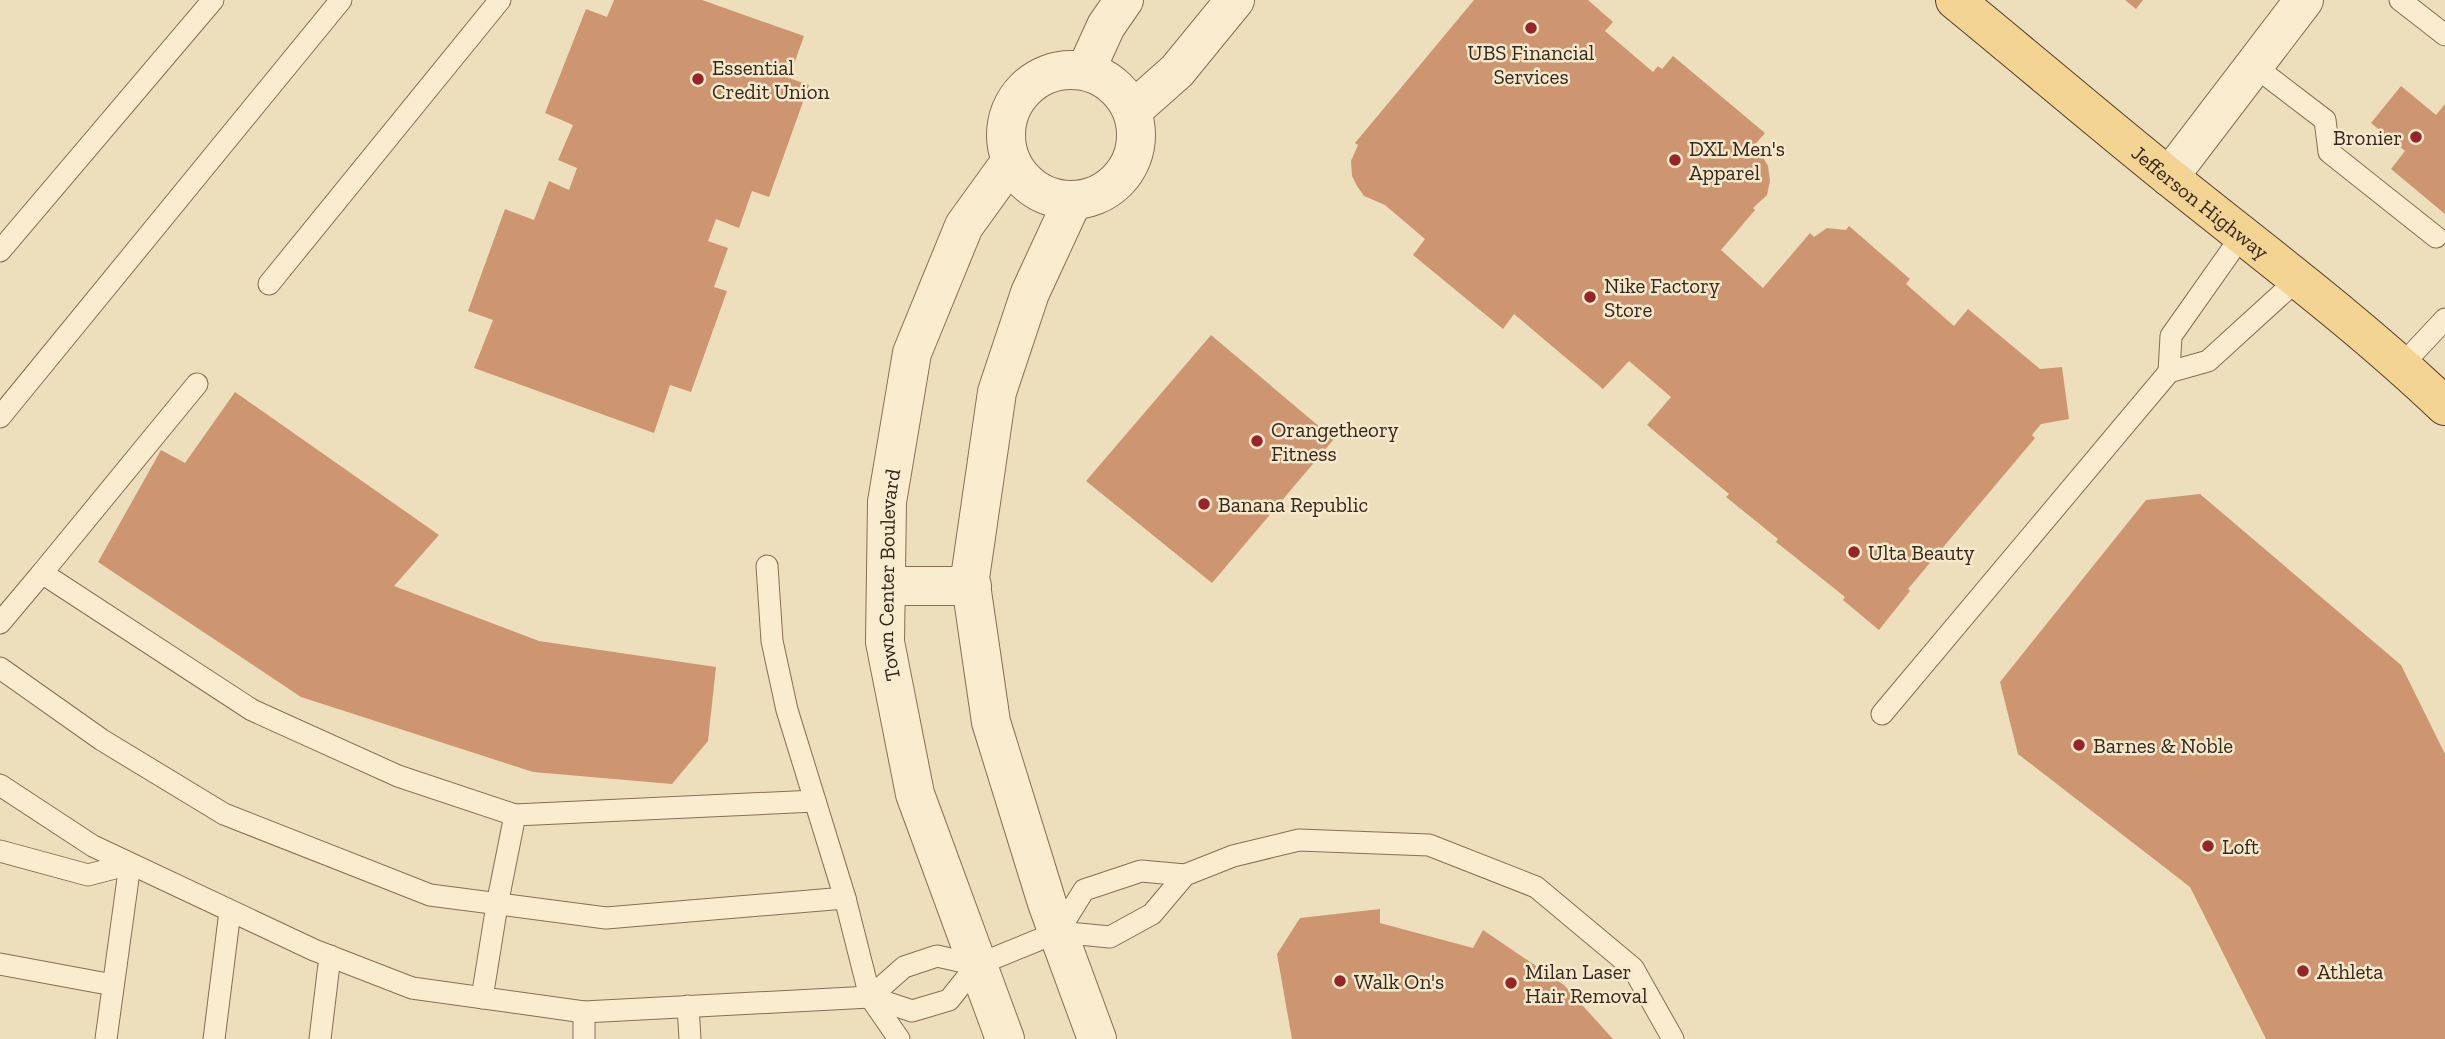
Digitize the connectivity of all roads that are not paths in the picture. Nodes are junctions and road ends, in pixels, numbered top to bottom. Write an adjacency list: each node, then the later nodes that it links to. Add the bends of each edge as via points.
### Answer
1 (213, 0): 18 (lane)
2 (341, 0): 26 (lane)
3 (500, 0): 20 (lane)
4 (1124, 0): 11 (street, via 1106,26)
5 (1235, 0): 12 (street, via 1177,71)
6 (1955, 0): 14 (main road, Jefferson Highway)
7 (2304, 0): 10 (street)
8 (2400, 0): 9 (lane)
9 (2445, 35)
10 (2253, 65): 14 (street); 17 (lane, via 2325,120 2329,152)
11 (1086, 71): 12 (street, via 1106,78 1122,92); 13 (street, via 1064,69 1043,75 1026,87 1012,105 1006,126)
12 (1132, 110): 15 (street, via 1138,134 1133,159 1119,181 1098,195)
13 (1011, 161): 15 (street, via 1036,190); 29 (street, Town Center Boulevard, via 964,226 912,353 887,502)
14 (2169, 177): 16 (main road, Jefferson Highway)
15 (1073, 200): 30 (street, via 1030,293 997,392)
16 (2244, 234): 19 (main road, Jefferson Highway); 23 (lane, via 2171,336)
17 (2436, 237)
18 (0, 251)
19 (2298, 279): 22 (main road, Jefferson Highway); 23 (lane, via 2208,360)
20 (269, 284)
21 (2445, 319): 22 (lane)
22 (2402, 365): 25 (main road, Jefferson Highway)
23 (2169, 372): 33 (lane)
24 (197, 384): 28 (lane)
25 (2445, 406)
26 (0, 417)
27 (766, 566): 35 (lane, via 772,641)
28 (42, 573): 31 (lane); 36 (lane, via 252,710 398,776)
29 (886, 586): 30 (street); 46 (street, Town Center Boulevard, via 885,642 915,794)
30 (972, 586): 43 (street, via 991,722)
31 (0, 623)
32 (0, 668): 41 (lane, via 102,740 224,814 430,895)
33 (1882, 714)
34 (0, 785): 38 (lane, via 93,846)
35 (815, 801): 36 (lane); 40 (lane)
36 (515, 816): 41 (lane)
37 (0, 851): 38 (lane, via 88,875)
38 (130, 864): 42 (lane); 47 (lane)
39 (1185, 875): 43 (lane, via 1152,914 1110,937); 43 (lane, via 1141,871 1084,890); 60 (lane, via 1233,856 1299,840 1429,845 1536,887 1633,968)
40 (845, 898): 41 (lane, via 606,918); 48 (lane)
41 (497, 905): 49 (lane)
42 (230, 911): 44 (lane); 53 (lane)
43 (1058, 932): 46 (lane); 59 (street)
44 (330, 956): 49 (lane, via 412,988); 54 (lane)
45 (0, 964): 47 (lane)
46 (977, 965): 48 (lane, via 937,956 904,967); 48 (lane, via 949,1000 912,1012); 58 (street, Town Center Boulevard)
47 (113, 985): 52 (lane)
48 (870, 997): 50 (lane); 57 (lane)
49 (482, 998): 51 (lane)
50 (688, 1006): 51 (lane); 56 (lane)
51 (583, 1012): 55 (lane)
52 (106, 1039)
53 (214, 1039)
54 (320, 1039)
55 (584, 1039)
56 (690, 1039)
57 (899, 1039)
58 (1005, 1039)
59 (1097, 1039)
60 (1674, 1039)

